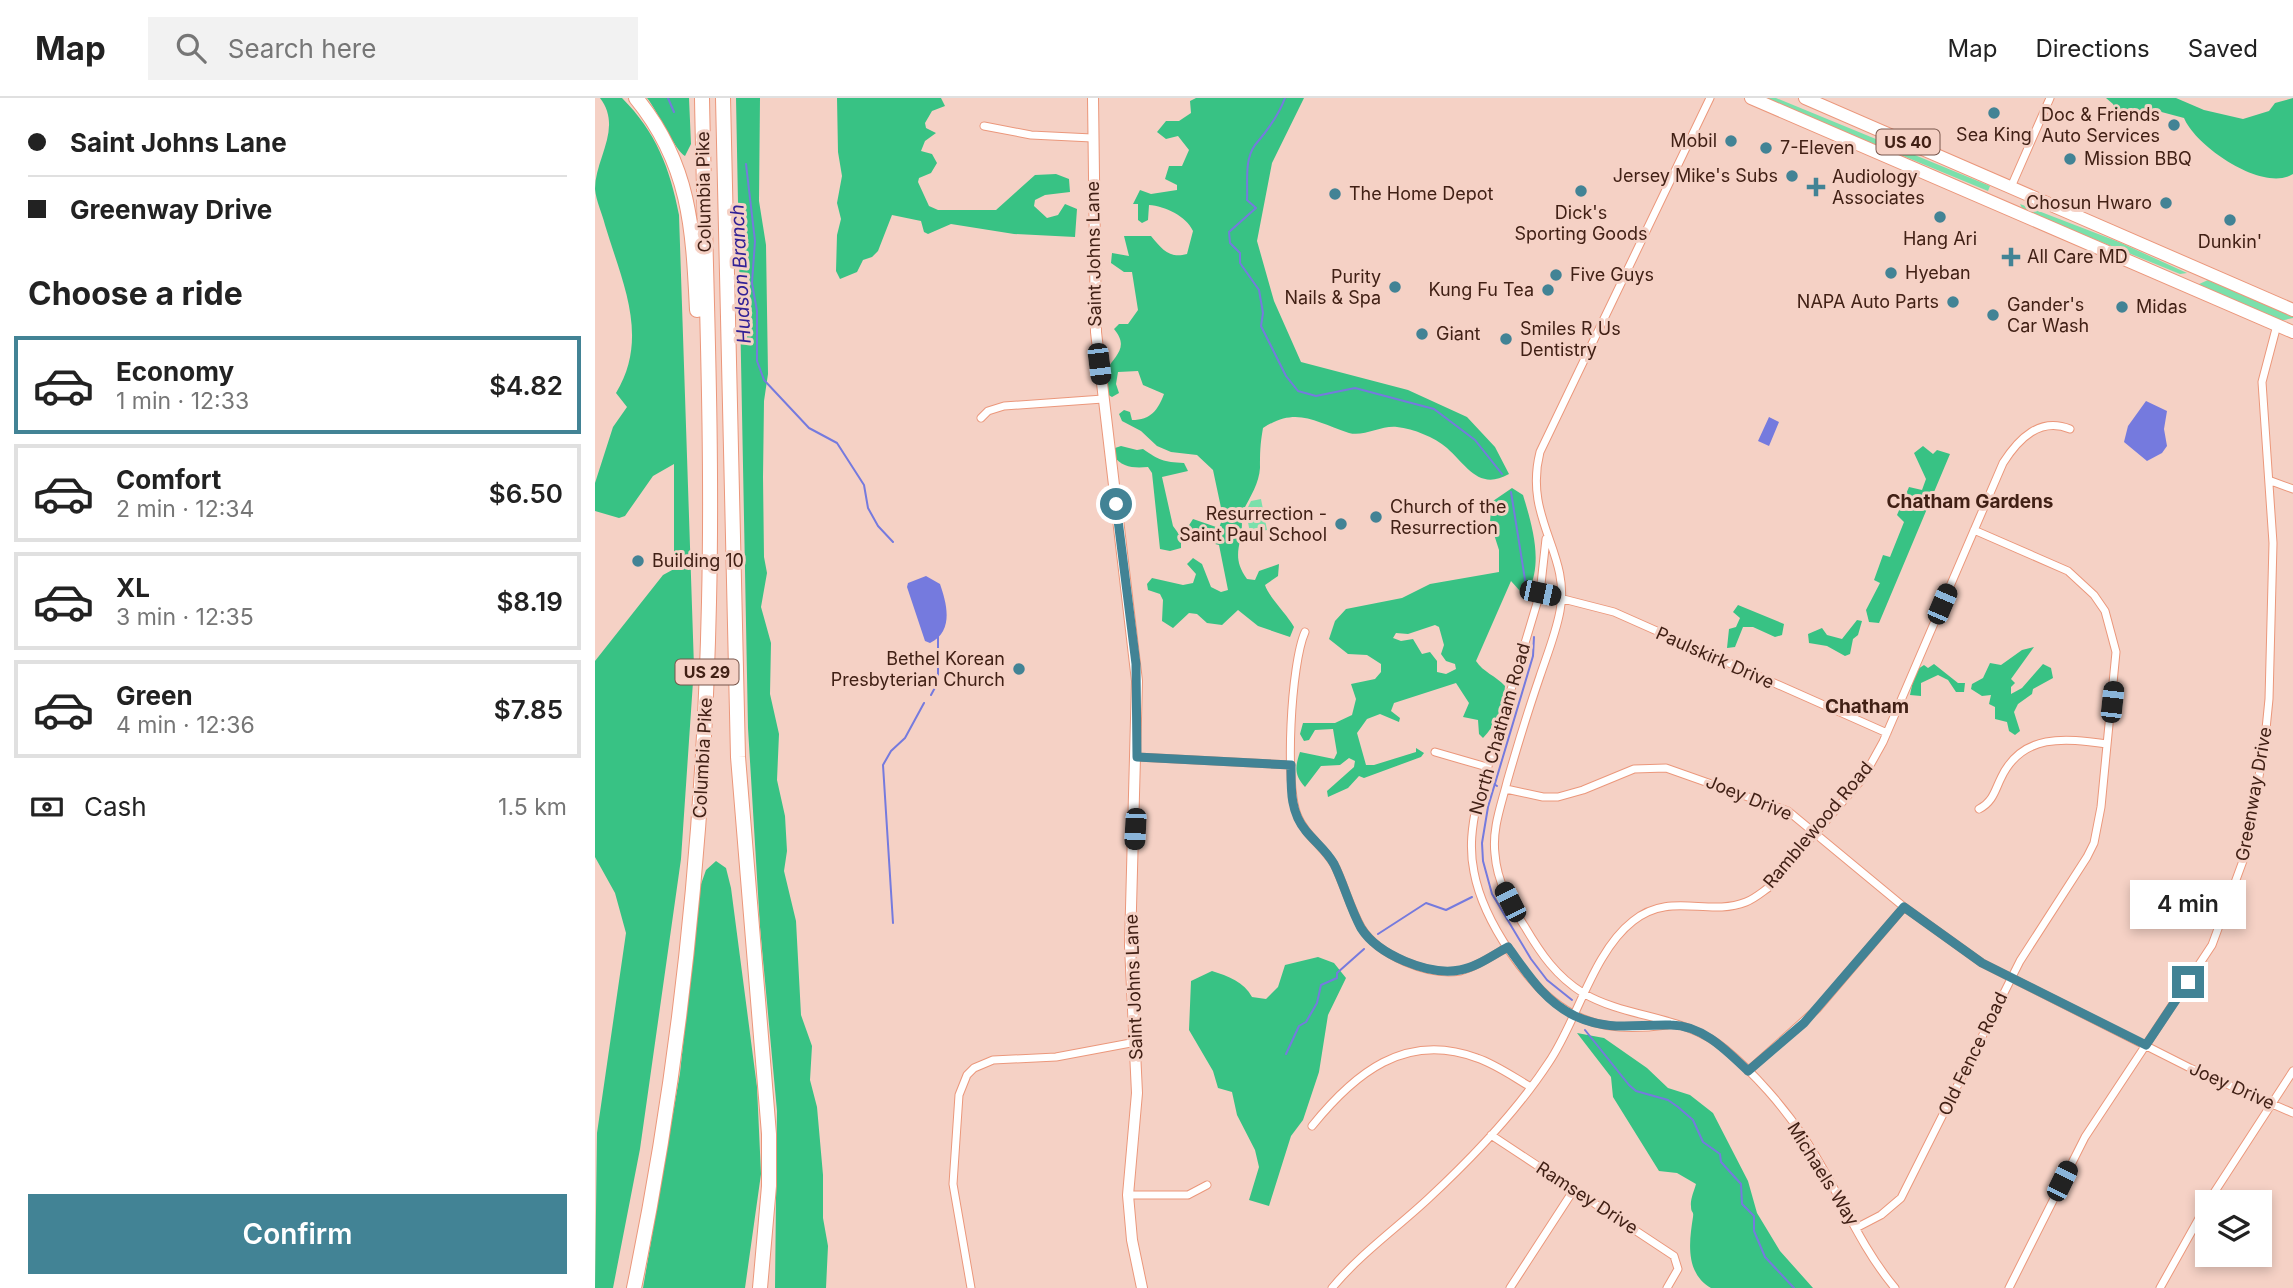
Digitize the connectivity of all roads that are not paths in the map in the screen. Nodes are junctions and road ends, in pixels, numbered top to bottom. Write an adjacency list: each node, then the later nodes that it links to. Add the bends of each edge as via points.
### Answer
1 (636, 98): 23 (highway, via 664,136 685,191)
2 (702, 98): 23 (highway, Columbia Pike / US 29)
3 (723, 98): 56 (highway, Columbia Pike / US 29, via 738,757 767,1092)
4 (1093, 98): 10 (street, Saint Johns Lane)
5 (1710, 98): 27 (street, North Chatham Road, via 1540,452 1534,483)
6 (1751, 98): 12 (main road, US 40)
7 (1805, 98): 11 (main road, US 40)
8 (2050, 98): 11 (street)
9 (984, 126): 10 (street, via 1031,135)
10 (1092, 138): 20 (street, Saint Johns Lane, via 1094,305)
11 (2011, 187): 12 (main road); 14 (main road, US 40)
12 (1987, 200): 13 (main road, US 40)
13 (2011, 210): 14 (main road, via 2016,202 2025,201 2096,231); 16 (main road, US 40)
14 (2127, 237): 15 (main road, US 40)
15 (2203, 270): 16 (main road); 17 (main road, US 40)
16 (2182, 284): 18 (main road, US 40)
17 (2292, 312): 18 (main road)
18 (2277, 325): 19 (main road, US 40); 24 (street, Greenway Drive, via 2262,382)
19 (2293, 332)
20 (1103, 399): 21 (street, via 1004,406); 34 (street, Saint Johns Lane, via 1134,647)
21 (981, 418)
22 (2070, 429): 26 (street, Ramblewood Road, via 2045,425 2018,442 2003,463)
23 (709, 453): 63 (highway, Columbia Pike / US 29, via 709,627 697,851 671,1077)
24 (2271, 481): 25 (street); 47 (street, Greenway Drive, via 2269,699 2246,847 2219,930)
25 (2293, 489)
26 (1974, 530): 31 (street, Ramblewood Road); 32 (street, Old Fence Road, via 2068,571 2105,611 2116,652)
27 (1546, 535): 28 (street, North Chatham Road); 29 (street, North Chatham Road, via 1558,564)
28 (1540, 593): 29 (street, Paulskirk Drive); 36 (street, North Chatham Road)
29 (1562, 598): 31 (street, Paulskirk Drive, via 1613,612); 37 (street, North Chatham Road)
30 (1305, 632): 35 (street, via 1296,663)
31 (1887, 733): 39 (street, Ramblewood Road, via 1863,778)
32 (2107, 744): 38 (street, via 2068,739 2039,742 2017,755 1989,802); 42 (street, Old Fence Road, via 2094,843)
33 (1435, 752): 36 (street)
34 (1137, 757): 35 (street); 46 (street, Saint Johns Lane, via 1130,939)
35 (1291, 765): 41 (street, via 1291,799 1299,821 1330,858 1361,927 1376,944 1420,966 1449,972 1474,966)
36 (1486, 767): 41 (street, North Chatham Road, via 1473,821 1471,855 1479,892)
37 (1506, 789): 39 (street, Joey Drive, via 1558,797 1634,769 1666,768 1788,811); 43 (street, North Chatham Road, via 1494,839 1501,885 1552,969)
38 (1979, 809)
39 (1816, 831): 40 (street, Joey Drive); 43 (street, Ramblewood Road, via 1768,888 1745,902 1677,904 1632,921 1611,946)
40 (1904, 907): 42 (street, Joey Drive, via 1963,951); 48 (street, via 1804,1023)
41 (1508, 947): 44 (street, North Chatham Road, via 1537,986)
42 (2011, 978): 47 (street, Joey Drive); 61 (street, Old Fence Road, via 1901,1198 1881,1216)
43 (1585, 994): 44 (street, Ramblewood Road); 45 (street, Michaels Way)
44 (1574, 1015): 45 (street, Michaels Way, via 1623,1028); 50 (street, Ramblewood Road, via 1549,1062)
45 (1671, 1024): 48 (street, Michaels Way, via 1717,1042)
46 (1136, 1042): 59 (street, Saint Johns Lane, via 1137,1093); 67 (street, via 1056,1057 993,1060 967,1075 959,1095 953,1184)
47 (2146, 1045): 51 (street, Joey Drive); 73 (street, Greenway Drive, via 2085,1137)
48 (1748, 1071): 61 (street, Michaels Way, via 1805,1138)
49 (2293, 1071): 51 (street)
50 (1529, 1086): 53 (street, via 1470,1056 1413,1052 1362,1074); 54 (street, Ramblewood Road)
51 (2271, 1103): 52 (street, Joey Drive); 57 (street)
52 (2293, 1113)
53 (1312, 1126)
54 (1491, 1135): 58 (street, Ramsey Drive); 69 (street, Ramblewood Road)
55 (1206, 1185): 59 (street, via 1188,1195)
56 (769, 1186): 62 (highway, Columbia Pike / US 29); 66 (highway)
57 (2215, 1190)
58 (1573, 1191): 70 (street); 71 (street, Ramsey Drive, via 1668,1251 1678,1264)
59 (1128, 1195): 68 (street, Saint Johns Lane)
60 (2195, 1225): 74 (street)
61 (1856, 1228): 72 (street, Michaels Way)
62 (766, 1233): 64 (highway); 65 (highway, Columbia Pike / US 29)
63 (634, 1288)
64 (754, 1288)
65 (760, 1288)
66 (768, 1288)
67 (971, 1288)
68 (1142, 1288)
69 (1332, 1288)
70 (1510, 1288)
71 (1667, 1288)
72 (1895, 1288)
73 (2009, 1288)
74 (2161, 1288)

